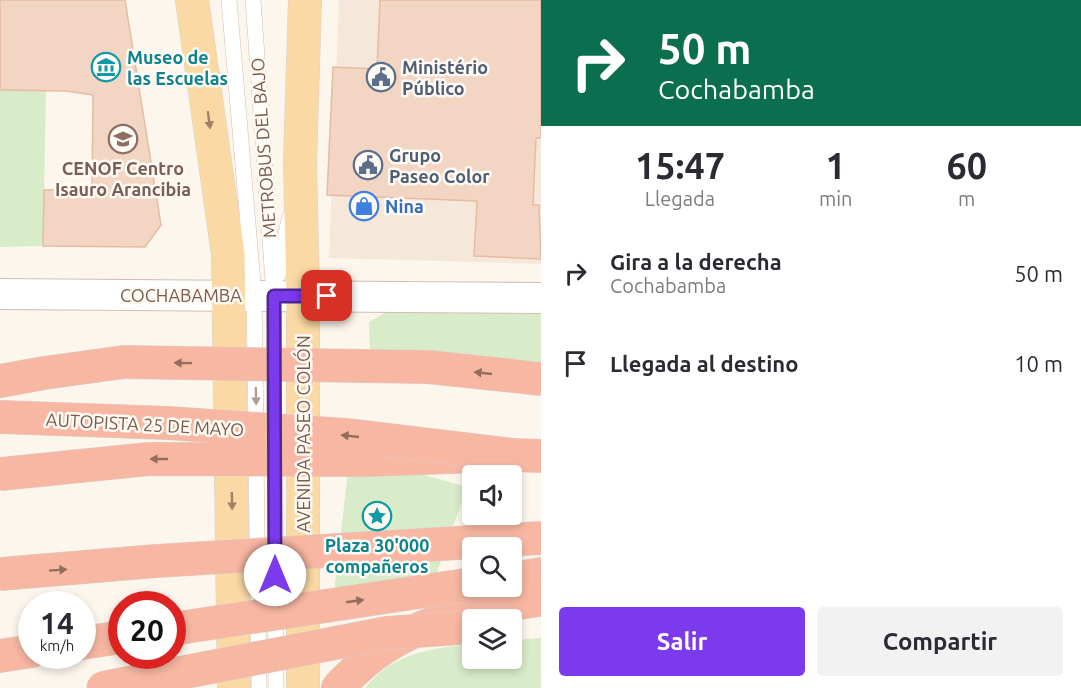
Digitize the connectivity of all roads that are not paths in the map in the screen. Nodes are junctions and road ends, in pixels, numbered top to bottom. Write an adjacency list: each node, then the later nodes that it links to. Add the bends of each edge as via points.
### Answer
1 (192, 0): 7 (main road, AVENIDA PASEO COLÓN, one-way to 7, via 228,254)
2 (229, 0): 5 (lane, METROBUS DEL BAJO)
3 (253, 0): 7 (lane, METROBUS DEL BAJO)
4 (305, 0): 7 (main road, AVENIDA PASEO COLÓN, via 300,162)
5 (247, 214): 7 (lane, METROBUS DEL BAJO); 7 (lane, METROBUS DEL BAJO)
6 (0, 294): 7 (street, COCHABAMBA)
7 (265, 296): 8 (street, COCHABAMBA); 26 (main road, AVENIDA PASEO COLÓN, one-way to 26); 27 (lane, METROBUS DEL BAJO, one-way to 27); 28 (lane, METROBUS DEL BAJO); 29 (main road, AVENIDA PASEO COLÓN)
8 (541, 298)
9 (541, 379): 10 (highway, one-way to 10, bridge, via 428,367 124,363)
10 (0, 381)
11 (0, 417): 12 (highway, AUTOPISTA 25 DE MAYO, one-way to 11, bridge, via 346,435)
12 (527, 456): 13 (highway, one-way to 13, bridge, via 149,459)
13 (0, 474)
14 (541, 538): 15 (highway, one-way to 14, bridge)
15 (0, 574)
16 (541, 574): 17 (highway)
17 (522, 577)
18 (541, 600): 19 (highway)
19 (472, 608): 22 (highway, one-way to 19, bridge); 25 (highway, bridge, via 387,633); 30 (highway, via 400,637 369,658)
20 (541, 622): 21 (highway)
21 (522, 623)
22 (186, 628)
23 (18, 653): 24 (highway)
24 (0, 656)
25 (103, 688)
26 (234, 688)
27 (259, 688)
28 (276, 688)
29 (303, 688)
30 (338, 688)

